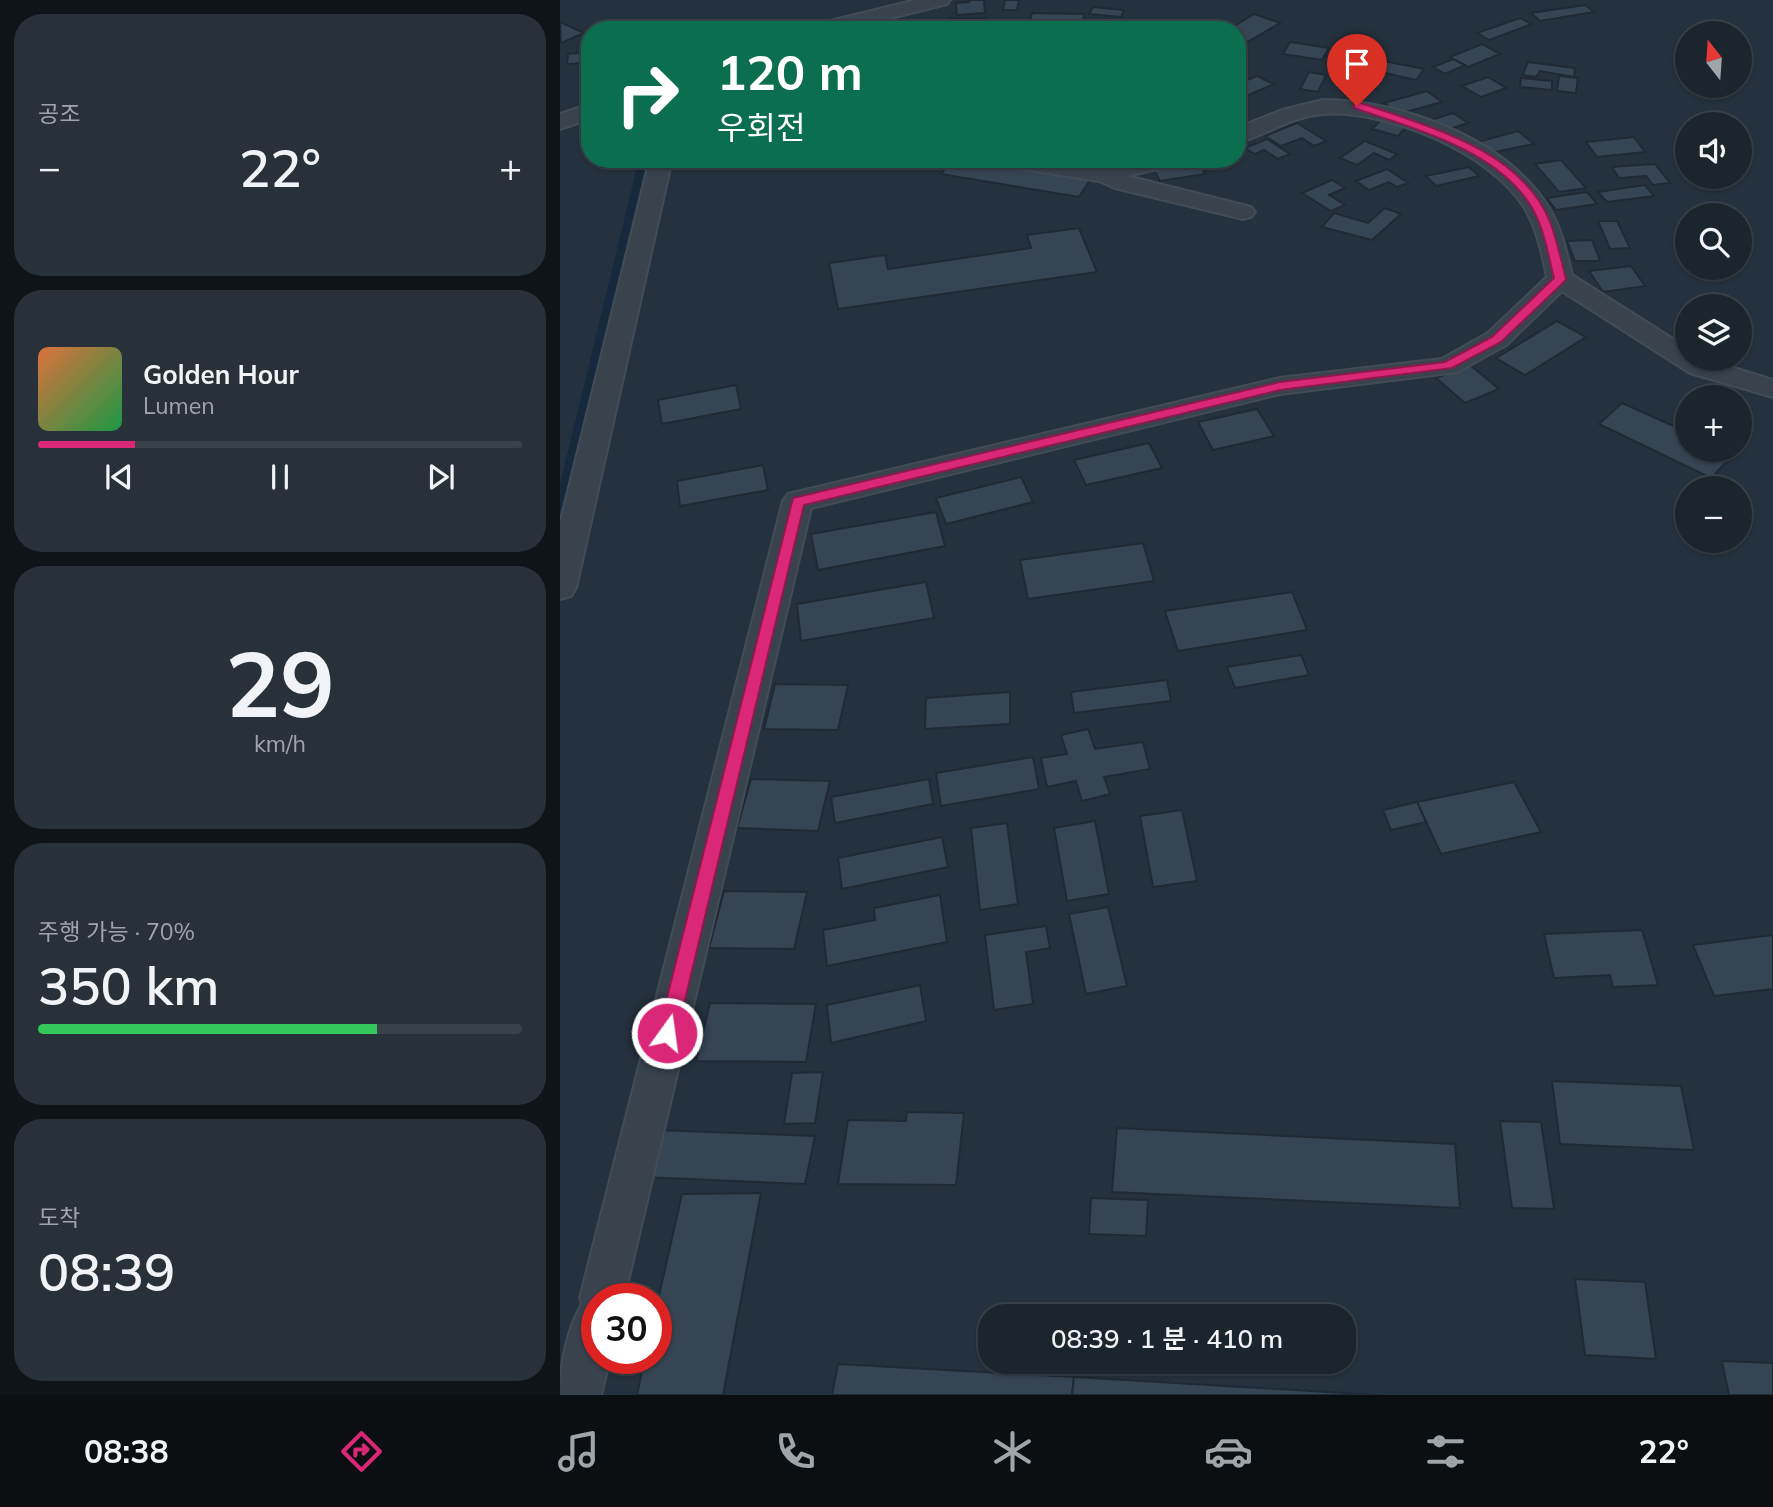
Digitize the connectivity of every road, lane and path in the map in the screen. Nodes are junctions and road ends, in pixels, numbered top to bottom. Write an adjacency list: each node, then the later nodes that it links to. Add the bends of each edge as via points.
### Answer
1 (940, 0): 2 (street)
2 (854, 21)
3 (581, 114): 4 (street)
4 (560, 122)
5 (1246, 132): 11 (street, via 1276,118 1322,107 1357,106 1454,140 1487,158 1532,199 1552,241)
6 (659, 168): 13 (street)
7 (1049, 168): 9 (street)
8 (1133, 168): 9 (street)
9 (1104, 175): 10 (street)
10 (1243, 212)
11 (1560, 279): 12 (street, via 1699,367); 14 (street, via 1497,340 1448,366 1280,386 798,501)
12 (1773, 388)
13 (560, 588)
14 (606, 1283)
15 (583, 1374): 16 (street)
16 (578, 1395)

